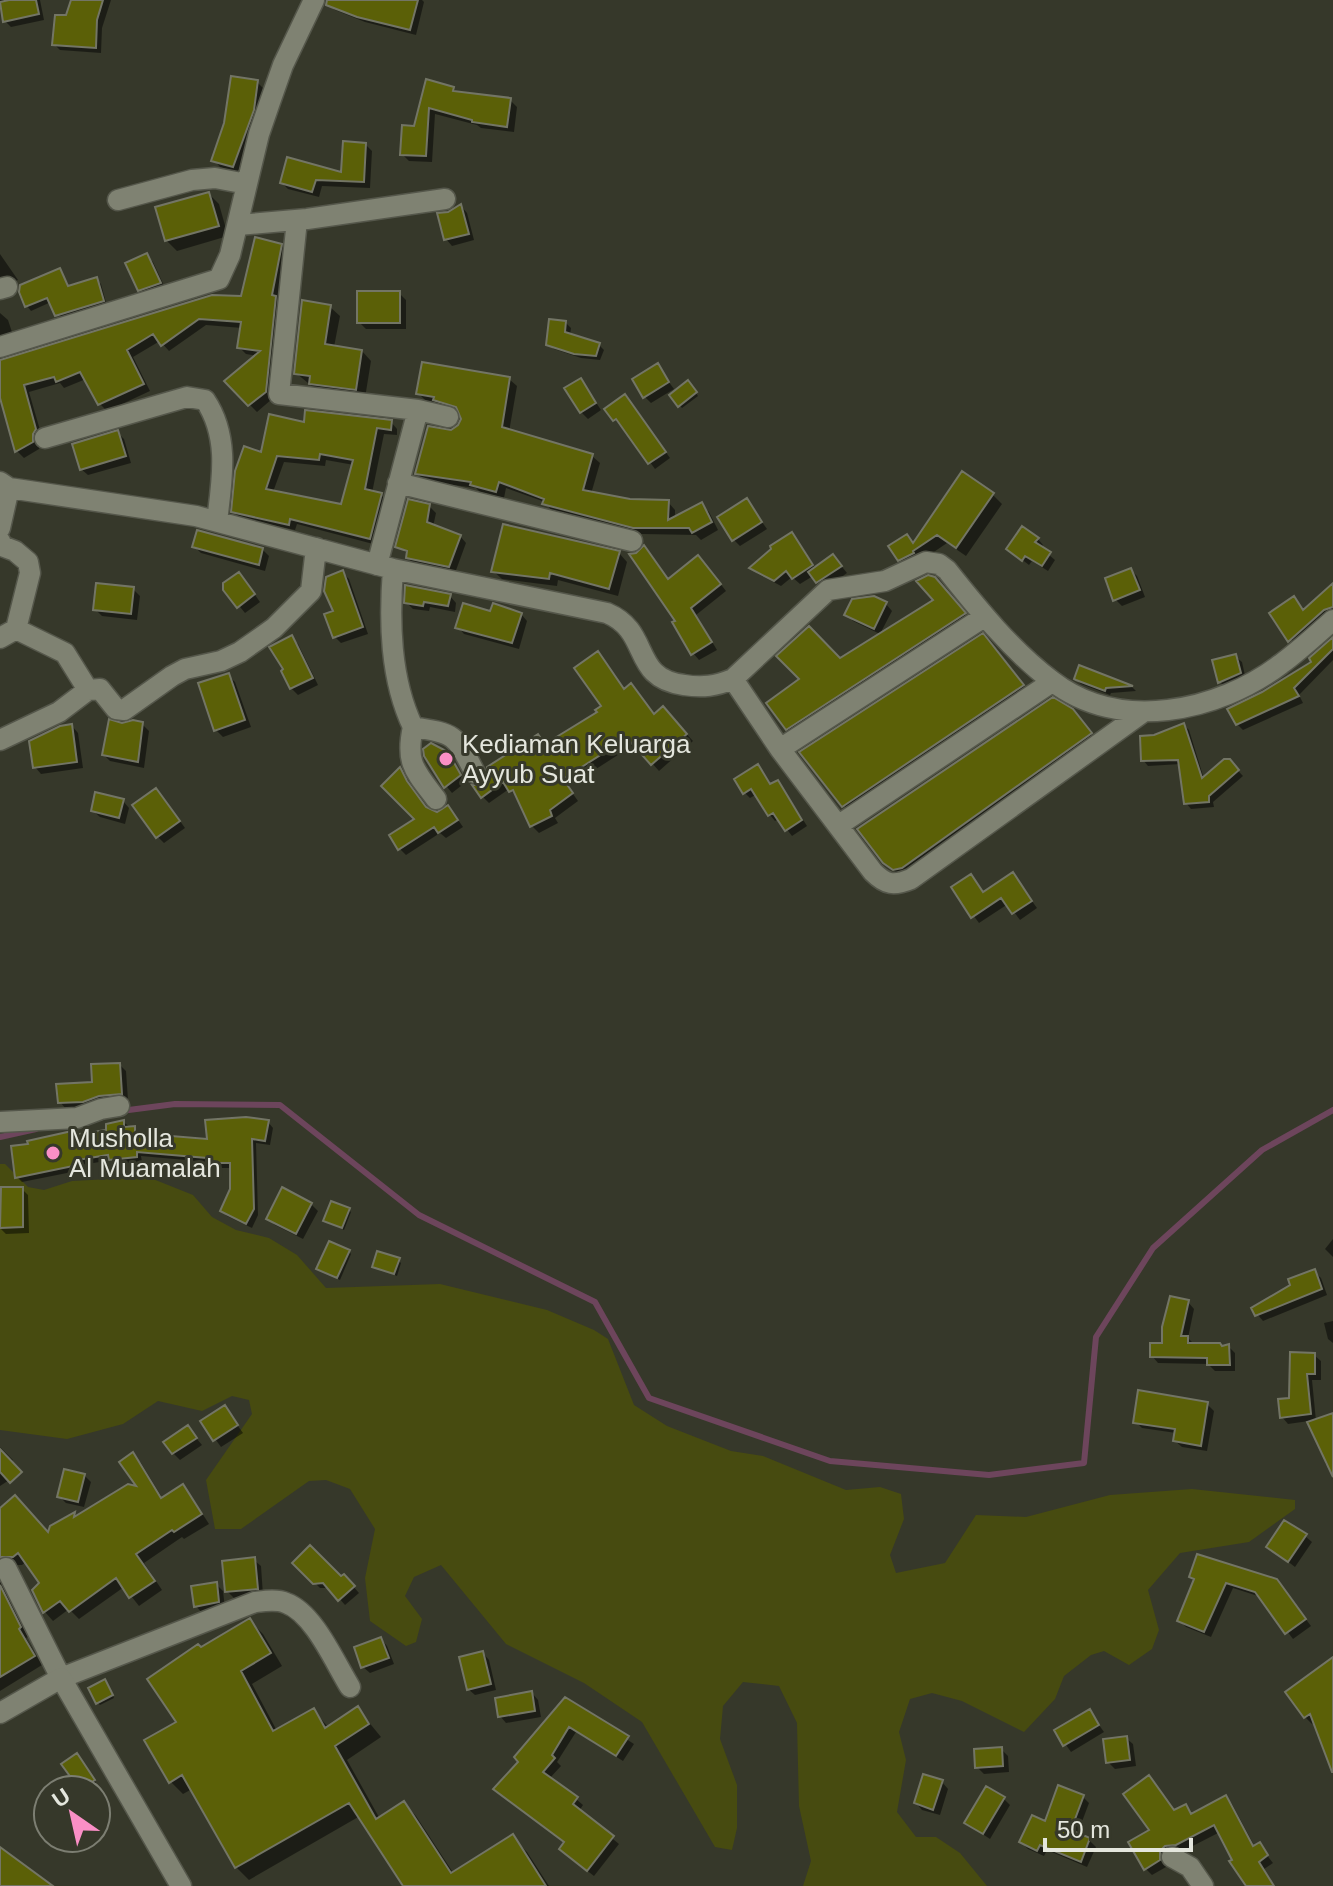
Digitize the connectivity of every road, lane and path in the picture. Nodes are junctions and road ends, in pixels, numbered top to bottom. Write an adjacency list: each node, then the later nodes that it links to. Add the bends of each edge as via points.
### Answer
1 (314, 0): 2 (street, via 283,65)
2 (247, 184): 4 (street, via 192,180); 6 (street)
3 (445, 199): 5 (street)
4 (118, 200)
5 (297, 220): 6 (street); 8 (street, via 279,394)
6 (238, 225): 7 (street, via 226,267 212,283)
7 (0, 347)
8 (418, 410): 9 (street); 11 (street)
9 (448, 417)
10 (45, 438): 13 (street, via 187,397 205,400 213,412 224,463)
11 (398, 483): 16 (street); 18 (street)
12 (5, 485): 13 (street); 14 (street)
13 (217, 521): 17 (street)
14 (0, 528)
15 (0, 541): 21 (street, via 28,562 30,573)
16 (632, 541)
17 (316, 548): 18 (street); 24 (street, via 311,591 255,644 221,661 185,669 124,710 116,709 100,689)
18 (385, 567): 22 (street, via 618,617 652,673 668,683 707,686); 26 (street, via 399,686)
19 (984, 617): 22 (street, via 947,570 926,562 885,581 828,590); 23 (street); 28 (street)
20 (1333, 620): 25 (street, via 1281,665 1235,690)
21 (8, 634): 24 (street, via 65,653)
22 (733, 679): 28 (street)
23 (1052, 682): 25 (street, via 1112,710); 31 (street)
24 (88, 690): 27 (street, via 59,712)
25 (1142, 713): 31 (street, via 898,884 879,878)
26 (413, 727): 29 (street, via 451,735); 30 (street, via 408,749 412,766)
27 (0, 740)
28 (780, 749): 31 (street)
29 (475, 773)
30 (436, 799)
31 (839, 825)
32 (119, 1106): 33 (street, via 66,1120)
33 (0, 1122)
34 (6, 1568): 35 (street)
35 (61, 1678): 36 (street, via 255,1602 277,1601 310,1620); 37 (street); 39 (street)
36 (350, 1687)
37 (0, 1713)
38 (1172, 1857): 40 (street, via 1190,1867)
39 (181, 1886)
40 (1203, 1886)

